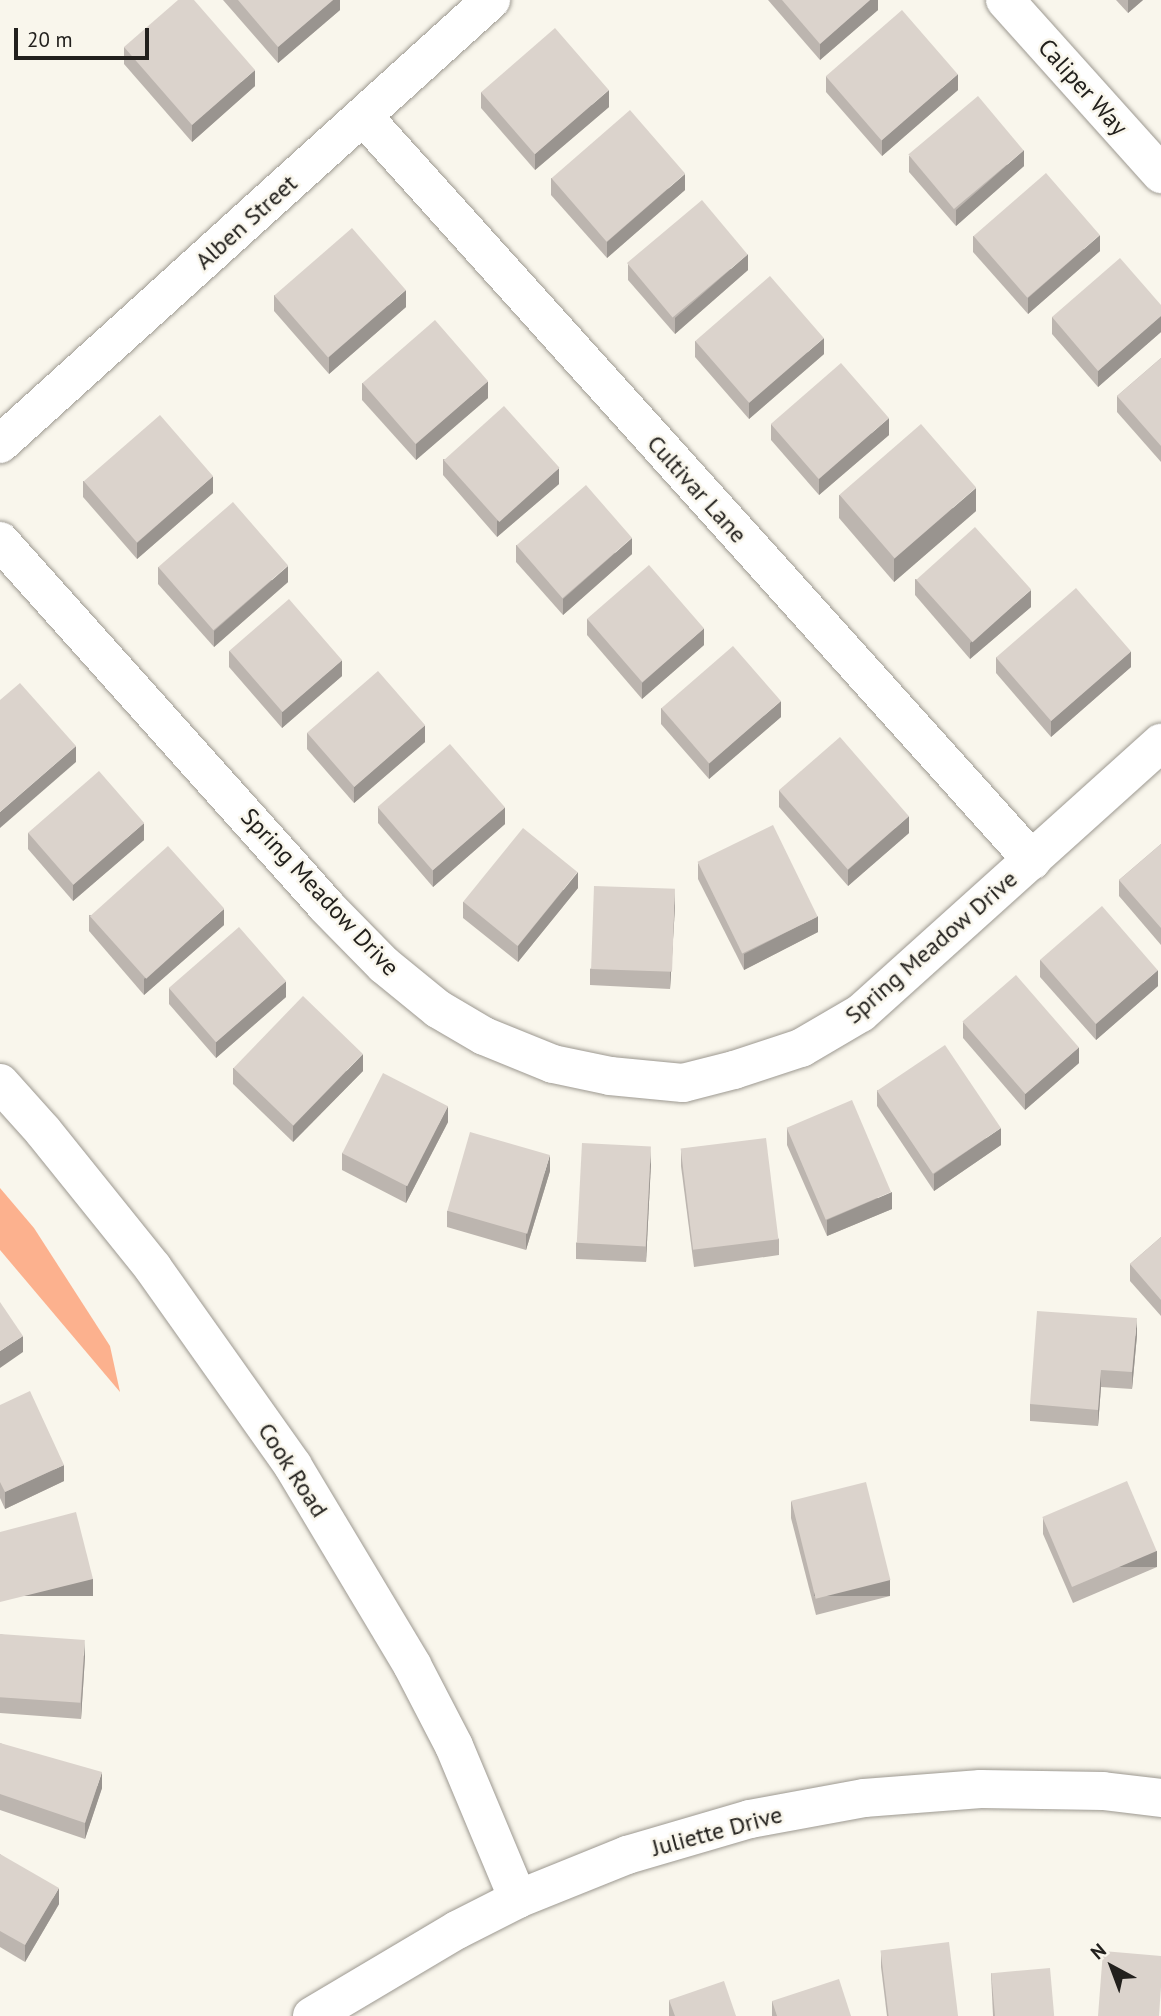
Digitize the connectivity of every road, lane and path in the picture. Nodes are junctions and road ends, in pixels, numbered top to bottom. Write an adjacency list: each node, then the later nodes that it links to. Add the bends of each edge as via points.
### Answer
1 (491, 0): 3 (street, Alben Street)
2 (1005, 0): 4 (street, Caliper Way)
3 (363, 116): 5 (street, Alben Street); 8 (street, Cultivar Lane)
4 (1161, 174)
5 (0, 444)
6 (0, 541): 8 (street, Spring Meadow Drive, via 384,965 438,1009 484,1037 553,1064 610,1076 683,1083 801,1048 861,1013)
7 (1161, 743): 8 (street, Spring Meadow Drive)
8 (1032, 860)
9 (0, 1083): 11 (street, Cook Road, via 153,1268 293,1466 449,1735)
10 (1161, 1798): 11 (street, Juliette Drive, via 1103,1791 981,1789 864,1798 700,1833 627,1855)
11 (518, 1899): 12 (street, Juliette Drive)
12 (312, 2016)

